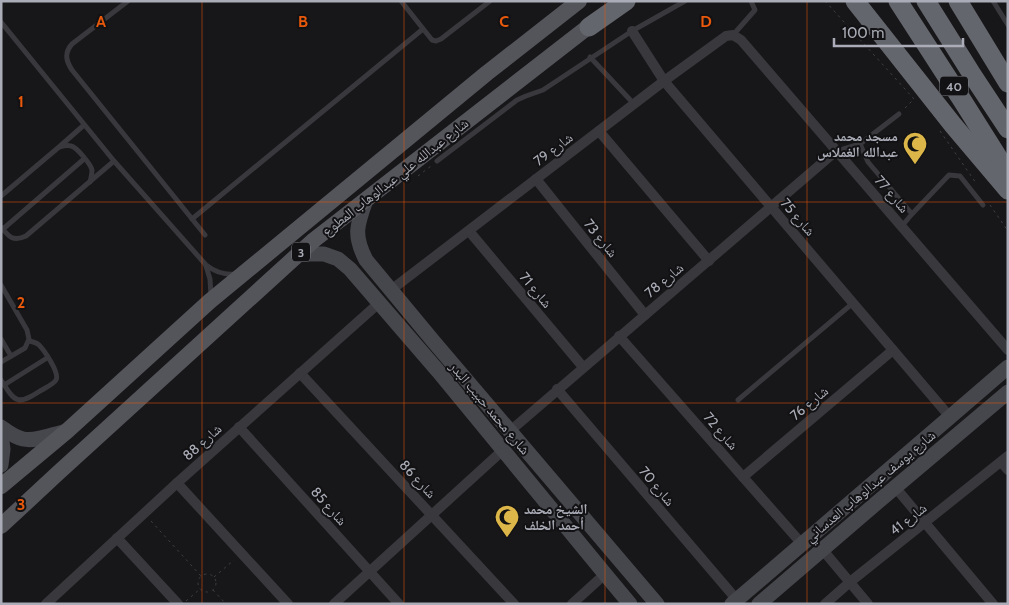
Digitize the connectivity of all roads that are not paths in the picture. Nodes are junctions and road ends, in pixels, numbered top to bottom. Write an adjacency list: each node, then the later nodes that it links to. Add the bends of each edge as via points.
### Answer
1 (401, 1): 17 (lane)
2 (490, 1): 17 (lane, via 438,41 432,40)
3 (579, 1): 52 (main road, شارع عبدالله علي عبدالوهاب المطوع / 3)
4 (621, 1): 16 (main road, شارع عبدالله علي عبدالوهاب المطوع / 3)
5 (626, 1): 16 (highway)
6 (685, 1): 18 (lane)
7 (751, 1): 19 (lane, via 755,10)
8 (898, 1): 34 (highway, 40)
9 (926, 1): 26 (highway, 40)
10 (958, 1): 22 (highway)
11 (993, 1): 15 (lane)
12 (124, 2): 43 (lane, via 72,44 66,53 67,60)
13 (855, 2): 37 (highway)
14 (1, 22): 25 (lane)
15 (1008, 25)
16 (589, 27): 39 (main road, شارع عبدالله علي عبدالوهاب المطوع / 3)
17 (423, 29): 43 (lane)
18 (632, 30): 20 (lane); 21 (street, شارع 75)
19 (733, 35): 21 (street, شارع 79, via 726,36); 30 (street, شارع 77, via 741,40)
20 (590, 58): 23 (lane); 33 (lane, via 543,90 517,100)
21 (664, 81): 23 (street, شارع 79); 41 (street, شارع 75)
22 (1008, 83)
23 (634, 104): 27 (street, شارع 79)
24 (899, 114): 28 (lane)
25 (84, 125): 29 (lane); 32 (lane)
26 (1008, 129)
27 (599, 131): 35 (street, شارع 79); 50 (street)
28 (860, 144): 30 (lane); 42 (lane, via 868,162)
29 (59, 147): 31 (lane, via 70,145); 38 (lane)
30 (836, 151): 41 (street, شارع 78); 44 (street, شارع 77)
31 (84, 159): 36 (lane, via 92,170); 45 (lane)
32 (114, 161): 36 (lane); 51 (lane)
33 (437, 161)
34 (1008, 173)
35 (536, 180): 46 (street, شارع 79); 59 (street, شارع 73)
36 (90, 182): 45 (lane, via 26,236 11,238)
37 (1008, 190)
38 (1, 196)
39 (366, 200): 48 (main road, شارع عبدالله علي عبدالوهاب المطوع / 3); 49 (street, شارع محمد حبيب البدر, via 357,235)
40 (983, 205): 42 (lane, via 960,176 949,175)
41 (772, 208): 50 (street, شارع 78); 58 (street, شارع 75)
42 (912, 214): 44 (lane)
43 (192, 219): 47 (lane)
44 (901, 226): 65 (street, شارع 77)
45 (2, 228)
46 (469, 230): 55 (street, شارع 79); 71 (street, شارع 71)
47 (205, 235)
48 (299, 254): 53 (street, شارع محمد حبيب البدر, via 324,254 338,259); 102 (main road, شارع عبدالله علي عبدالوهاب المطوع / 3)
49 (366, 260): 53 (street, via 359,258 352,262); 55 (street, شارع محمد حبيب البدر)
50 (709, 261): 59 (street, شارع 78)
51 (206, 265): 52 (lane, via 216,272 228,274); 56 (lane, via 211,286)
52 (250, 268): 56 (main road, شارع عبدالله علي عبدالوهاب المطوع / 3)
53 (350, 269): 57 (street, شارع محمد حبيب البدر)
54 (1, 285): 62 (lane, via 27,330)
55 (391, 290): 63 (street, شارع محمد حبيب البدر)
56 (210, 301): 82 (main road, شارع عبدالله علي عبدالوهاب المطوع / 3)
57 (379, 302): 66 (street, شارع محمد حبيب البدر); 74 (street, شارع 88)
58 (853, 302): 64 (street, شارع 75); 78 (lane)
59 (645, 314): 60 (street, شارع 78)
60 (619, 336): 71 (street, شارع 78); 88 (street, شارع 72)
61 (1, 339): 67 (lane)
62 (28, 341): 67 (lane, via 25,348); 68 (lane, via 38,344)
63 (434, 342): 66 (street, via 432,349); 70 (street, شارع محمد حبيب البدر)
64 (893, 350): 79 (street, شارع 75); 88 (street, شارع 76)
65 (1008, 350)
66 (420, 352): 73 (street, شارع محمد حبيب البدر)
67 (11, 356): 69 (lane)
68 (48, 358): 75 (lane); 75 (lane, via 57,374 55,382 28,399 19,400 12,396)
69 (1, 362)
70 (451, 362): 73 (street, via 440,366); 83 (street, شارع محمد حبيب البدر)
71 (583, 367): 76 (street, شارع 78)
72 (1008, 367): 79 (street, شارع يوسف عبدالوهاب العدساني)
73 (438, 371): 85 (street, شارع محمد حبيب البدر)
74 (300, 373): 81 (street, شارع 88); 98 (street, شارع 86)
75 (3, 382)
76 (557, 390): 83 (street, شارع 78); 109 (street, شارع 70)
77 (1007, 396): 91 (street, شارع يوسف عبدالوهاب العدساني)
78 (738, 400)
79 (950, 417): 93 (street, شارع يوسف عبدالوهاب العدساني)
80 (1, 427): 82 (street, via 23,439)
81 (239, 428): 89 (street, شارع 88); 106 (street, شارع 85)
82 (66, 430): 90 (main road, شارع عبدالله علي عبدالوهاب المطوع / 3)
83 (510, 431): 92 (street, شارع محمد حبيب البدر)
84 (1, 434): 87 (street)
85 (502, 451): 94 (street, شارع محمد حبيب البدر); 98 (street)
86 (1006, 463): 100 (street, شارع 41)
87 (1, 465)
88 (743, 477): 104 (street, شارع 72)
89 (177, 483): 103 (street, شارع 88); 112 (street)
90 (1, 486)
91 (895, 487): 95 (street, شارع يوسف عبدالوهاب العدساني); 100 (street)
92 (561, 491): 94 (street, via 554,502); 97 (street, شارع محمد حبيب البدر)
93 (859, 494): 95 (street, via 862,505); 96 (street, شارع يوسف عبدالوهاب العدساني)
94 (547, 505): 99 (street, شارع محمد حبيب البدر)
95 (873, 506): 101 (street, شارع يوسف عبدالوهاب العدساني)
96 (842, 510): 101 (street, via 852,514); 104 (street, شارع يوسف عبدالوهاب العدساني)
97 (579, 512): 99 (street, via 571,510 564,514); 118 (street, شارع محمد حبيب البدر)
98 (432, 514): 106 (street); 115 (street, شارع 86)
99 (561, 522): 107 (street, شارع محمد حبيب البدر)
100 (925, 523): 108 (street, شارع 41); 122 (street)
101 (851, 525): 105 (street, شارع يوسف عبدالوهاب العدساني)
102 (1, 526)
103 (117, 538): 110 (street, شارع 88); 111 (street)
104 (802, 544): 109 (street, شارع يوسف عبدالوهاب العدساني)
105 (822, 549): 108 (street); 119 (street, شارع يوسف عبدالوهاب العدساني)
106 (370, 571): 113 (street); 114 (street, شارع 85)
107 (605, 574): 116 (street); 117 (street, شارع محمد حبيب البدر)
108 (850, 582): 120 (street, شارع 41); 121 (street)
109 (734, 602)
110 (46, 604)
111 (178, 604)
112 (288, 604)
113 (334, 604)
114 (399, 604)
115 (514, 604)
116 (572, 604)
117 (630, 604)
118 (657, 604)
119 (759, 604)
120 (825, 604)
121 (868, 604)
122 (993, 604)

